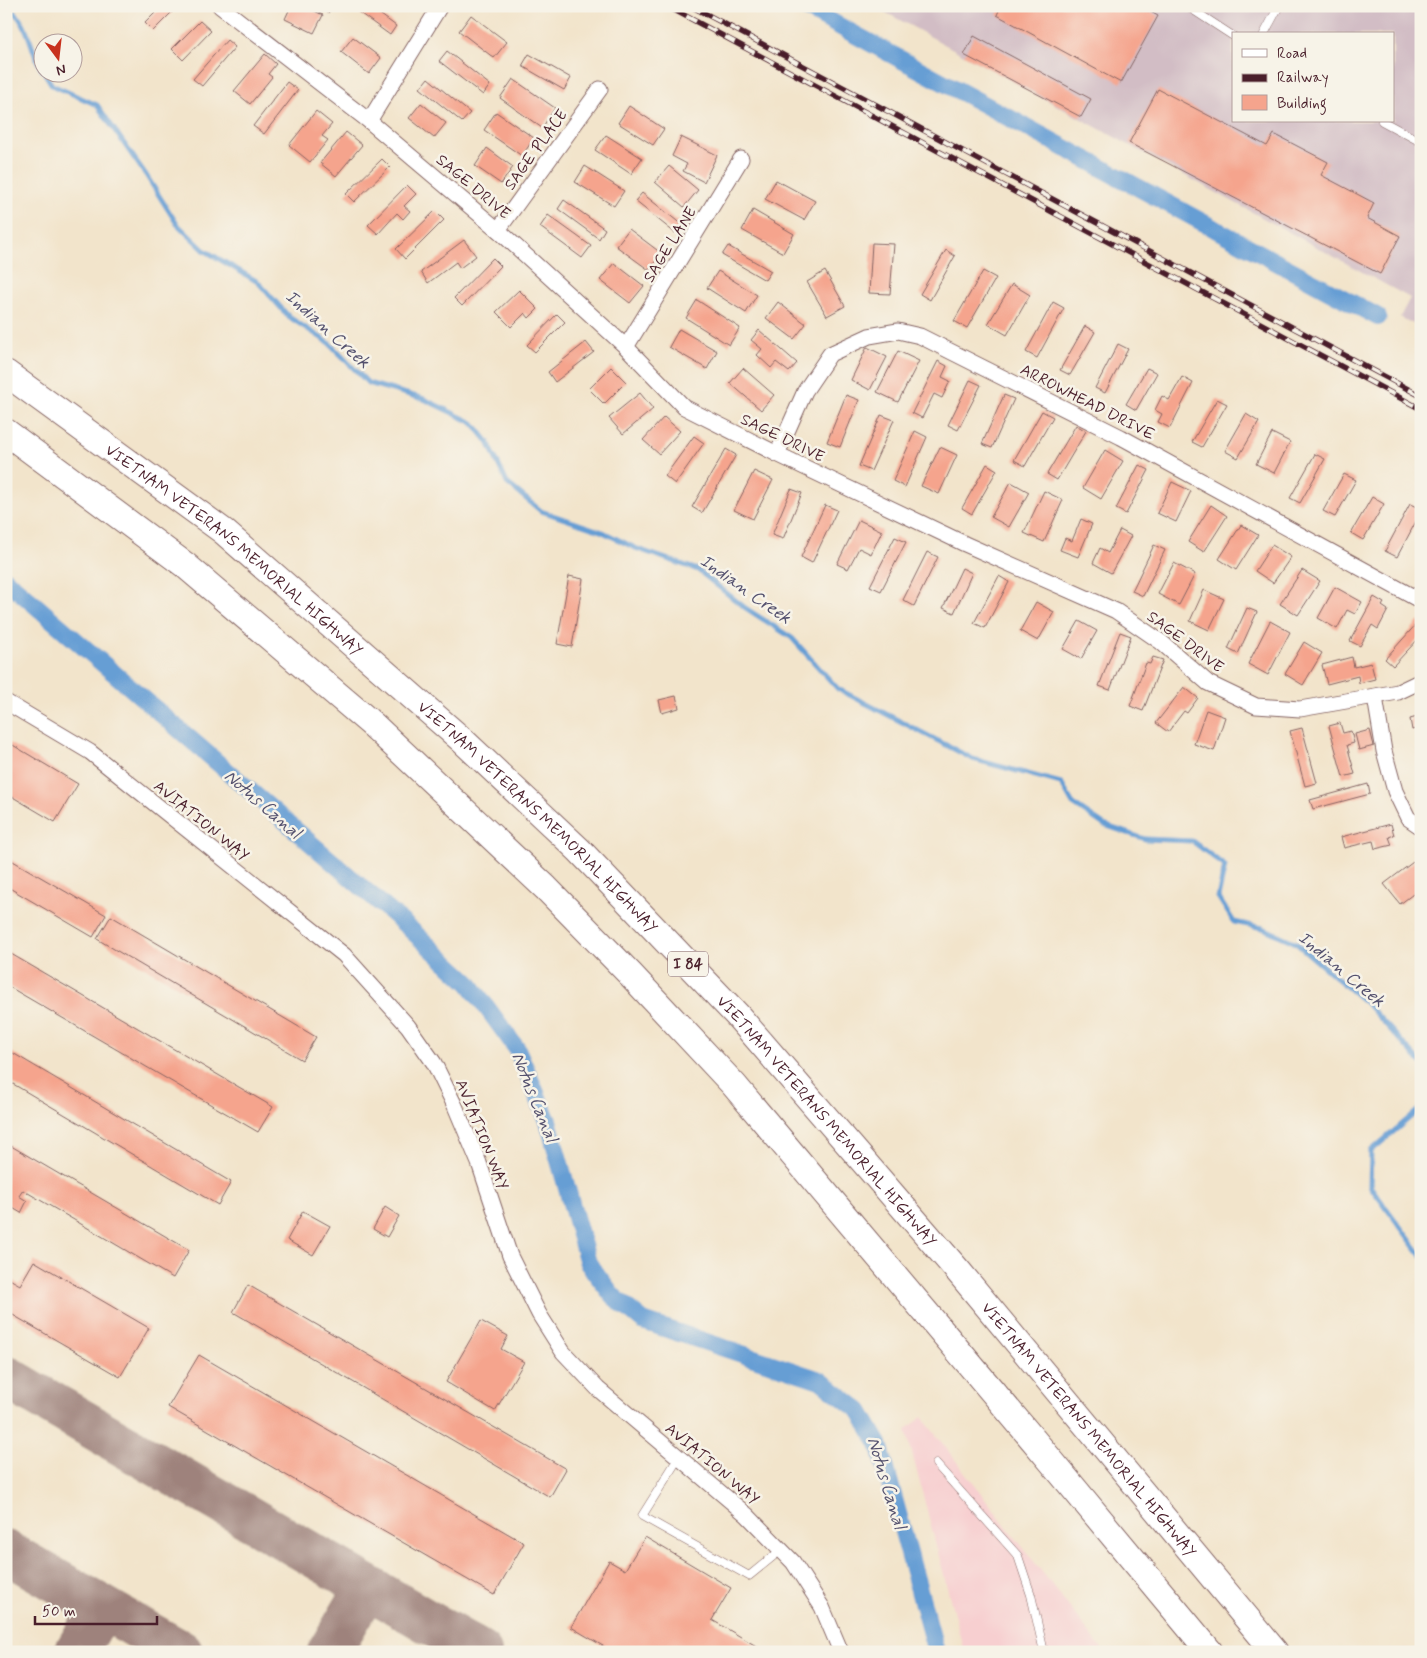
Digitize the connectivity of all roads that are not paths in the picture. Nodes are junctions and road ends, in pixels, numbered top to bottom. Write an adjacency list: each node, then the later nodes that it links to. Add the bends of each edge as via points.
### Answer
1 (440, 6): 8 (street)
2 (1187, 6): 6 (lane)
3 (1279, 6): 5 (lane)
4 (224, 8): 8 (street, SAGE DRIVE)
5 (1265, 32)
6 (1232, 35)
7 (600, 89): 12 (street, SAGE PLACE)
8 (369, 121): 12 (street, SAGE DRIVE)
9 (1384, 122): 10 (lane)
10 (1421, 142)
11 (741, 159): 13 (street, SAGE LANE)
12 (498, 230): 13 (street, SAGE DRIVE)
13 (626, 347): 16 (street, SAGE DRIVE, via 684,406)
14 (6, 373): 28 (highway, VIETNAM VETERANS MEMORIAL HIGHWAY / I 84, via 223,531 462,740 579,850 750,1030 959,1272)
15 (6, 432): 27 (highway, via 185,565 373,725 546,888 734,1086)
16 (777, 454): 17 (street, ARROWHEAD DRIVE, via 806,391 830,354 869,336 898,331 920,336 1121,436); 19 (street, SAGE DRIVE, via 1116,612 1161,642 1208,683 1256,706 1300,709)
17 (1421, 601)
18 (1421, 681): 19 (street, SAGE DRIVE, via 1398,692)
19 (1375, 697): 21 (street, via 1395,790 1408,818)
20 (6, 702): 22 (street, AVIATION WAY, via 90,752 344,955 408,1026 434,1063 455,1106 479,1163 510,1256 539,1314 563,1352 598,1389)
21 (1421, 827)
22 (679, 1457): 24 (street, AVIATION WAY, via 748,1515); 24 (lane, via 642,1516 749,1576)
23 (936, 1464): 26 (lane, via 1018,1556)
24 (781, 1550): 25 (street, AVIATION WAY, via 793,1562 822,1607)
25 (841, 1652)
26 (1044, 1652)
27 (1210, 1652)
28 (1274, 1652)

